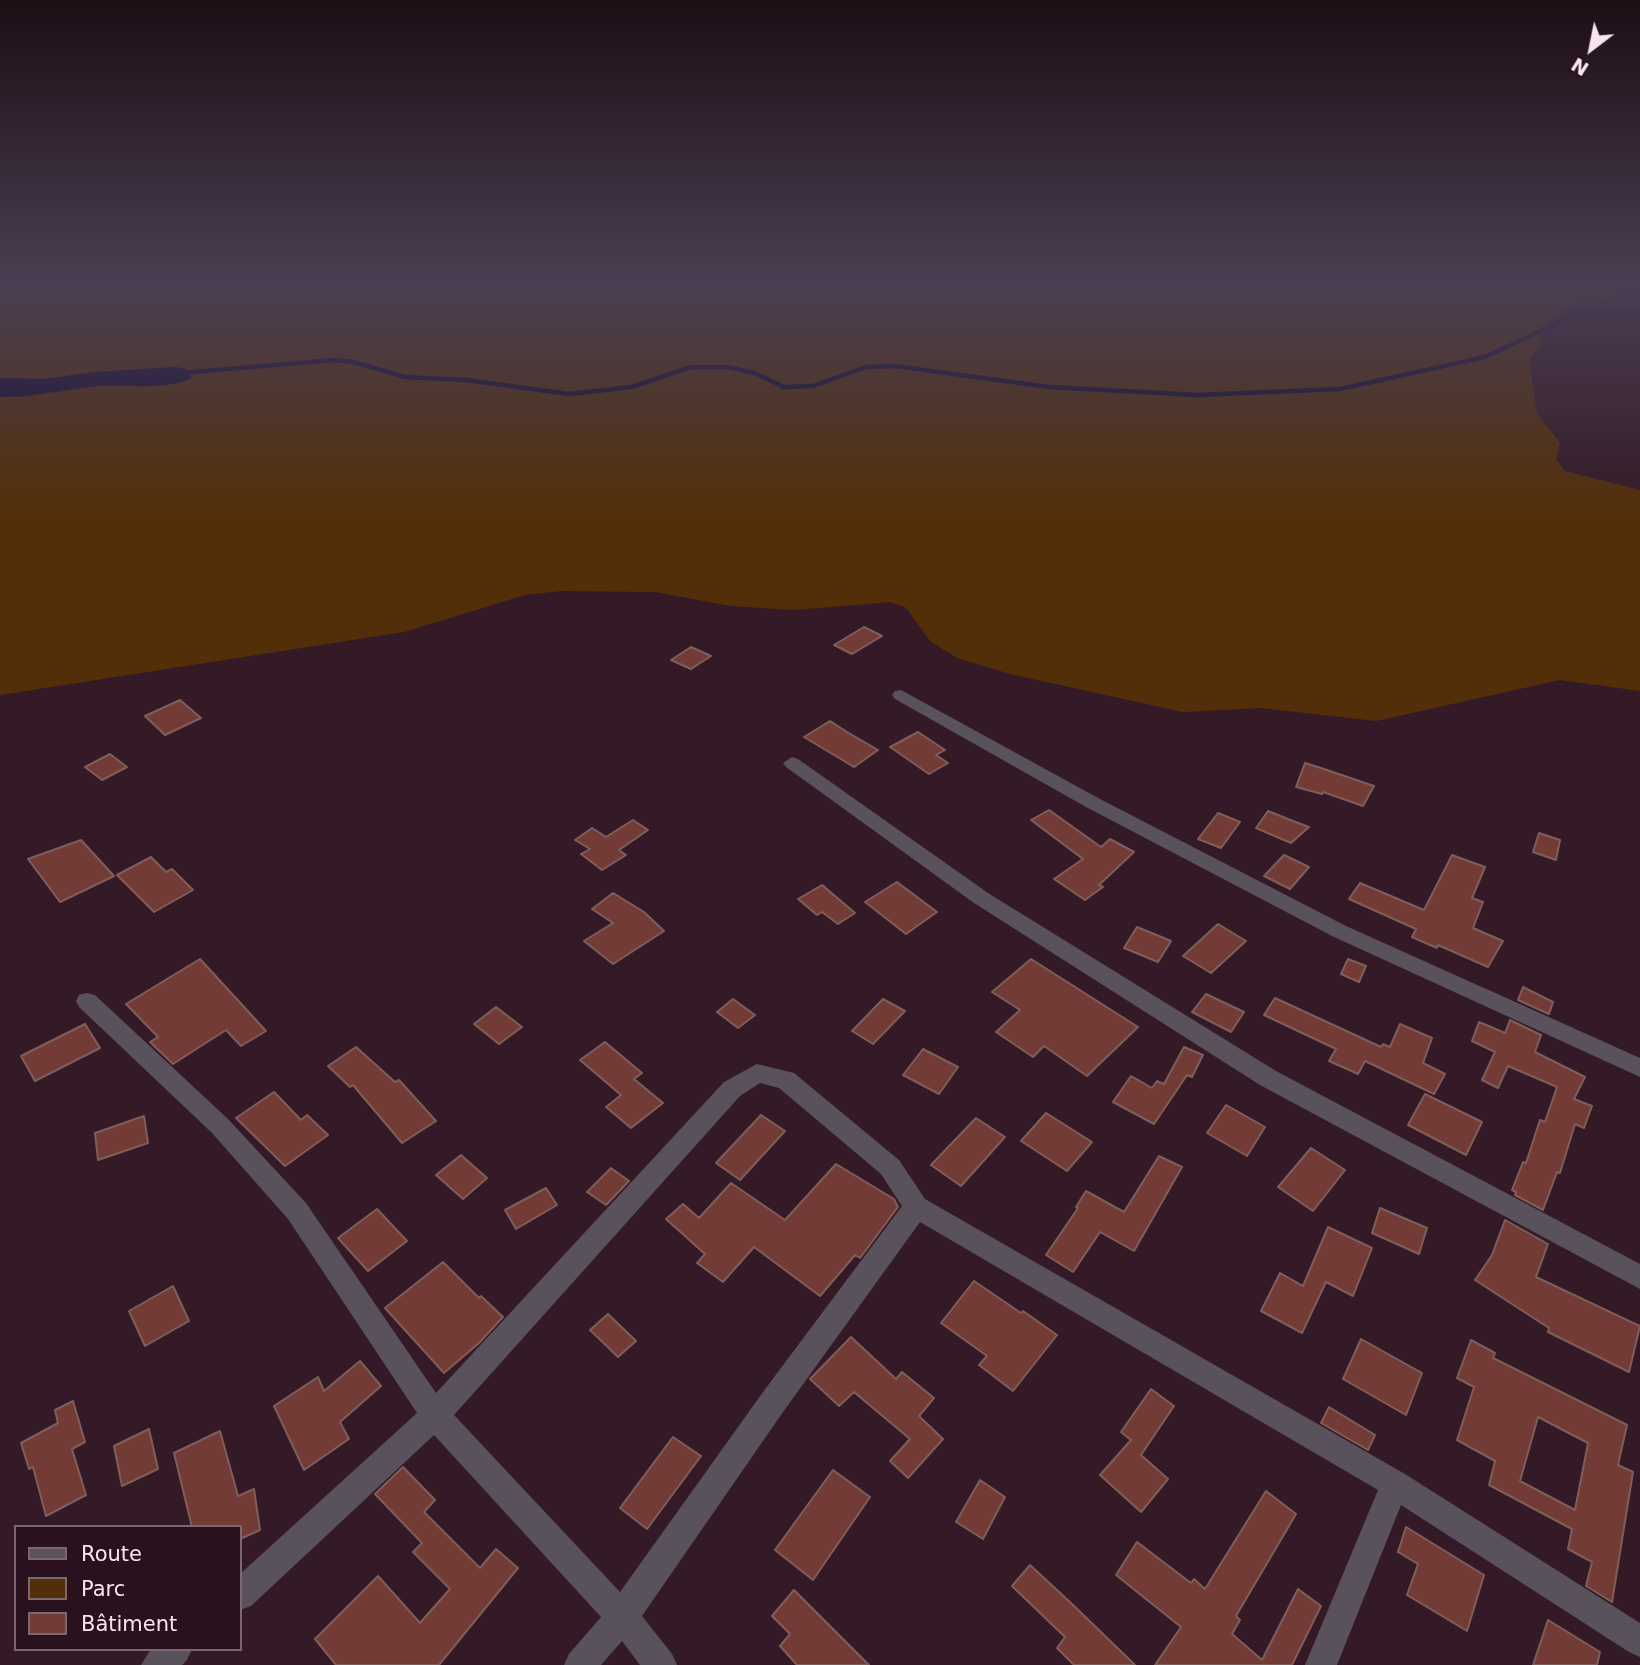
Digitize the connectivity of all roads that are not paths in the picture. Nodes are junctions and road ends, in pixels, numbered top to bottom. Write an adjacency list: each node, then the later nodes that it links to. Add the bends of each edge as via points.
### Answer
1 (901, 695): 4 (street, via 1093,803 1339,931)
2 (792, 763): 6 (street, via 981,898 1268,1078)
3 (88, 1002): 7 (street, via 220,1126 297,1211)
4 (1640, 1068)
5 (916, 1207): 7 (street, via 890,1167 786,1080 757,1073 732,1089); 8 (street); 10 (street)
6 (1640, 1277)
7 (435, 1415): 9 (street); 10 (street)
8 (1395, 1484): 11 (street); 16 (street)
9 (242, 1593)
10 (622, 1617): 14 (street); 15 (street)
11 (1640, 1641)
12 (174, 1651): 13 (street)
13 (157, 1665)
14 (580, 1665)
15 (661, 1665)
16 (1321, 1665)

